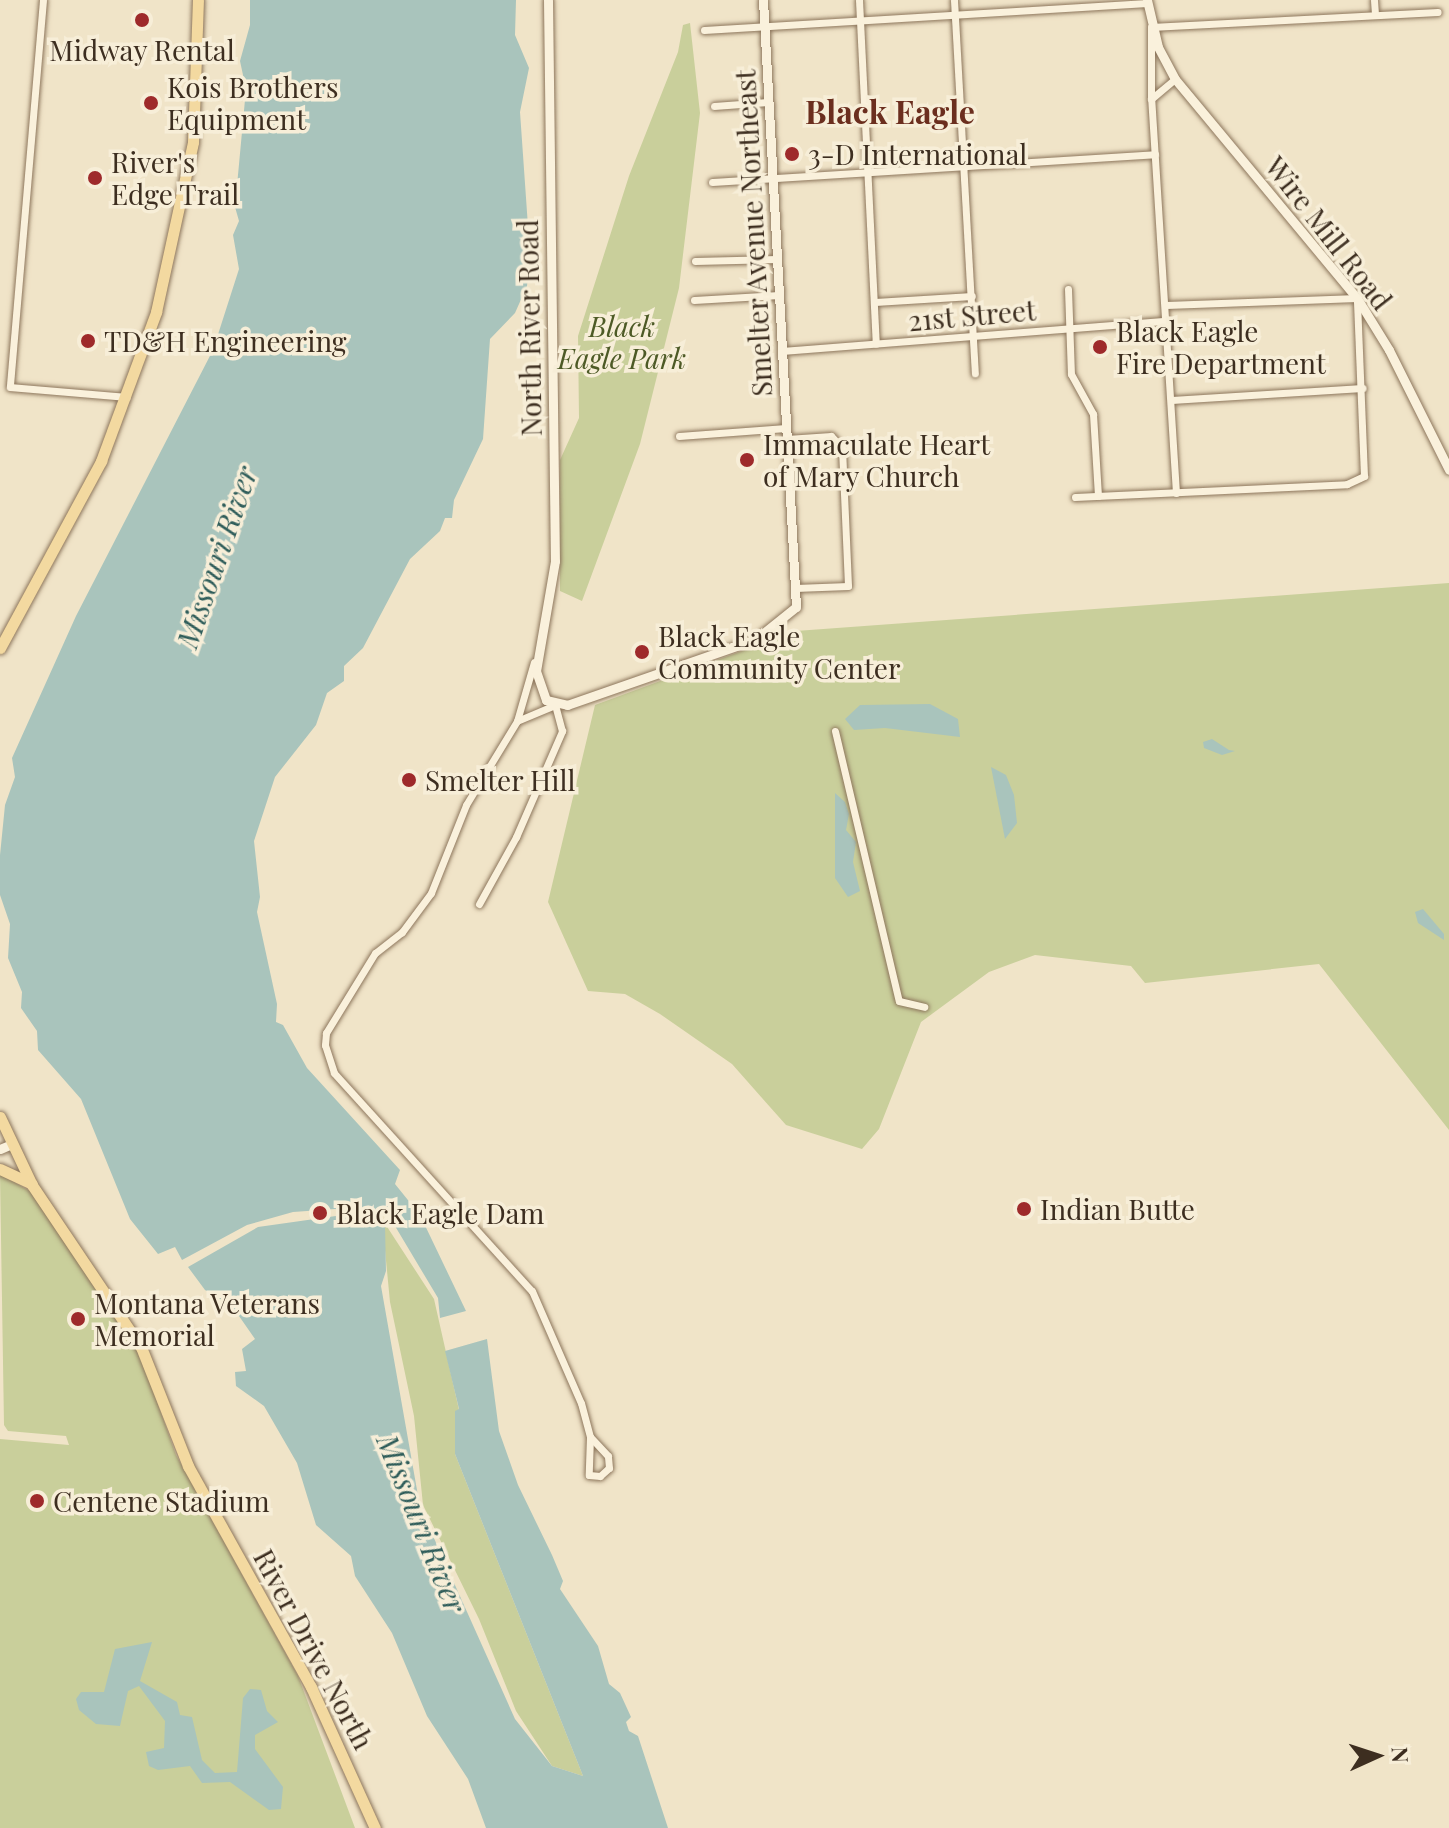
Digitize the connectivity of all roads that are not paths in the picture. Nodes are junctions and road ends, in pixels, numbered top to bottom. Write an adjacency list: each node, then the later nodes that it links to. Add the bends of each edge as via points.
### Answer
1 (43, 0): 42 (street, via 10,387)
2 (198, 0): 42 (main road, via 199,75 191,151 156,312)
3 (548, 0): 52 (street, North River Road, via 555,561)
4 (763, 0): 14 (street, Smelter Avenue Northeast)
5 (859, 0): 13 (street)
6 (954, 0): 11 (street)
7 (1374, 0): 12 (street)
8 (1147, 1): 9 (street); 16 (street, Wire Mill Road)
9 (1102, 3): 11 (street)
10 (1438, 12): 12 (street)
11 (956, 14): 13 (street); 22 (street)
12 (1375, 15): 16 (street)
13 (860, 21): 14 (street); 23 (street)
14 (764, 26): 15 (street); 19 (street, Smelter Avenue Northeast)
15 (704, 30)
16 (1153, 32): 17 (street, Wire Mill Road); 18 (street)
17 (1175, 79): 18 (street); 31 (street, Wire Mill Road)
18 (1151, 99): 21 (street)
19 (768, 102): 20 (street); 24 (street, Smelter Avenue Northeast)
20 (714, 106)
21 (1155, 154): 22 (street); 34 (street)
22 (965, 166): 23 (street); 30 (street)
23 (870, 172): 24 (street); 33 (street)
24 (773, 178): 25 (street); 26 (street, Smelter Avenue Northeast)
25 (712, 182)
26 (777, 259): 27 (street); 29 (street, Smelter Avenue Northeast)
27 (695, 261)
28 (1068, 289): 36 (street)
29 (779, 295): 32 (street); 39 (street, Smelter Avenue Northeast)
30 (972, 296): 33 (street); 37 (street)
31 (1357, 298): 34 (street); 41 (street); 46 (street, Wire Mill Road)
32 (694, 300)
33 (875, 302): 38 (street)
34 (1166, 305): 35 (street)
35 (1166, 321): 36 (street, 21st Street); 43 (street)
36 (1070, 329): 37 (street, 21st Street); 48 (street, via 1071,374 1093,414)
37 (972, 337): 38 (street, 21st Street); 40 (street)
38 (876, 344): 39 (street, 21st Street)
39 (782, 351): 44 (street, Smelter Avenue Northeast)
40 (975, 373)
41 (1363, 388): 43 (street); 47 (street, via 1364,476 1347,484)
42 (127, 397): 51 (main road, via 63,538)
43 (1171, 400): 47 (street)
44 (787, 433): 45 (street); 50 (street, Smelter Avenue Northeast); 50 (street, via 837,440 848,586)
45 (679, 436)
46 (1449, 470)
47 (1176, 493): 48 (street)
48 (1098, 496): 49 (street)
49 (1075, 497)
50 (795, 588): 53 (street, Smelter Avenue Northeast, via 796,607 756,639 583,700)
51 (0, 648)
52 (537, 654): 53 (street, North River Road, via 539,687); 54 (street, North River Road)
53 (551, 702): 54 (street); 56 (street, via 562,731 557,749)
54 (517, 721): 63 (street, North River Road, via 466,805 431,893 402,932 375,953 326,1033 325,1045 334,1073 532,1291 568,1366)
55 (835, 731): 57 (street, via 899,1001)
56 (479, 904)
57 (924, 1007)
58 (0, 1117): 59 (main road, River Drive North)
59 (12, 1144): 60 (street); 62 (main road, River Drive North)
60 (0, 1149)
61 (0, 1169): 62 (main road)
62 (32, 1185): 64 (main road, River Drive North, via 141,1347 188,1466 311,1687)
63 (590, 1437): 63 (street, North River Road, via 608,1456 609,1468 600,1476 589,1475)
64 (375, 1828)

